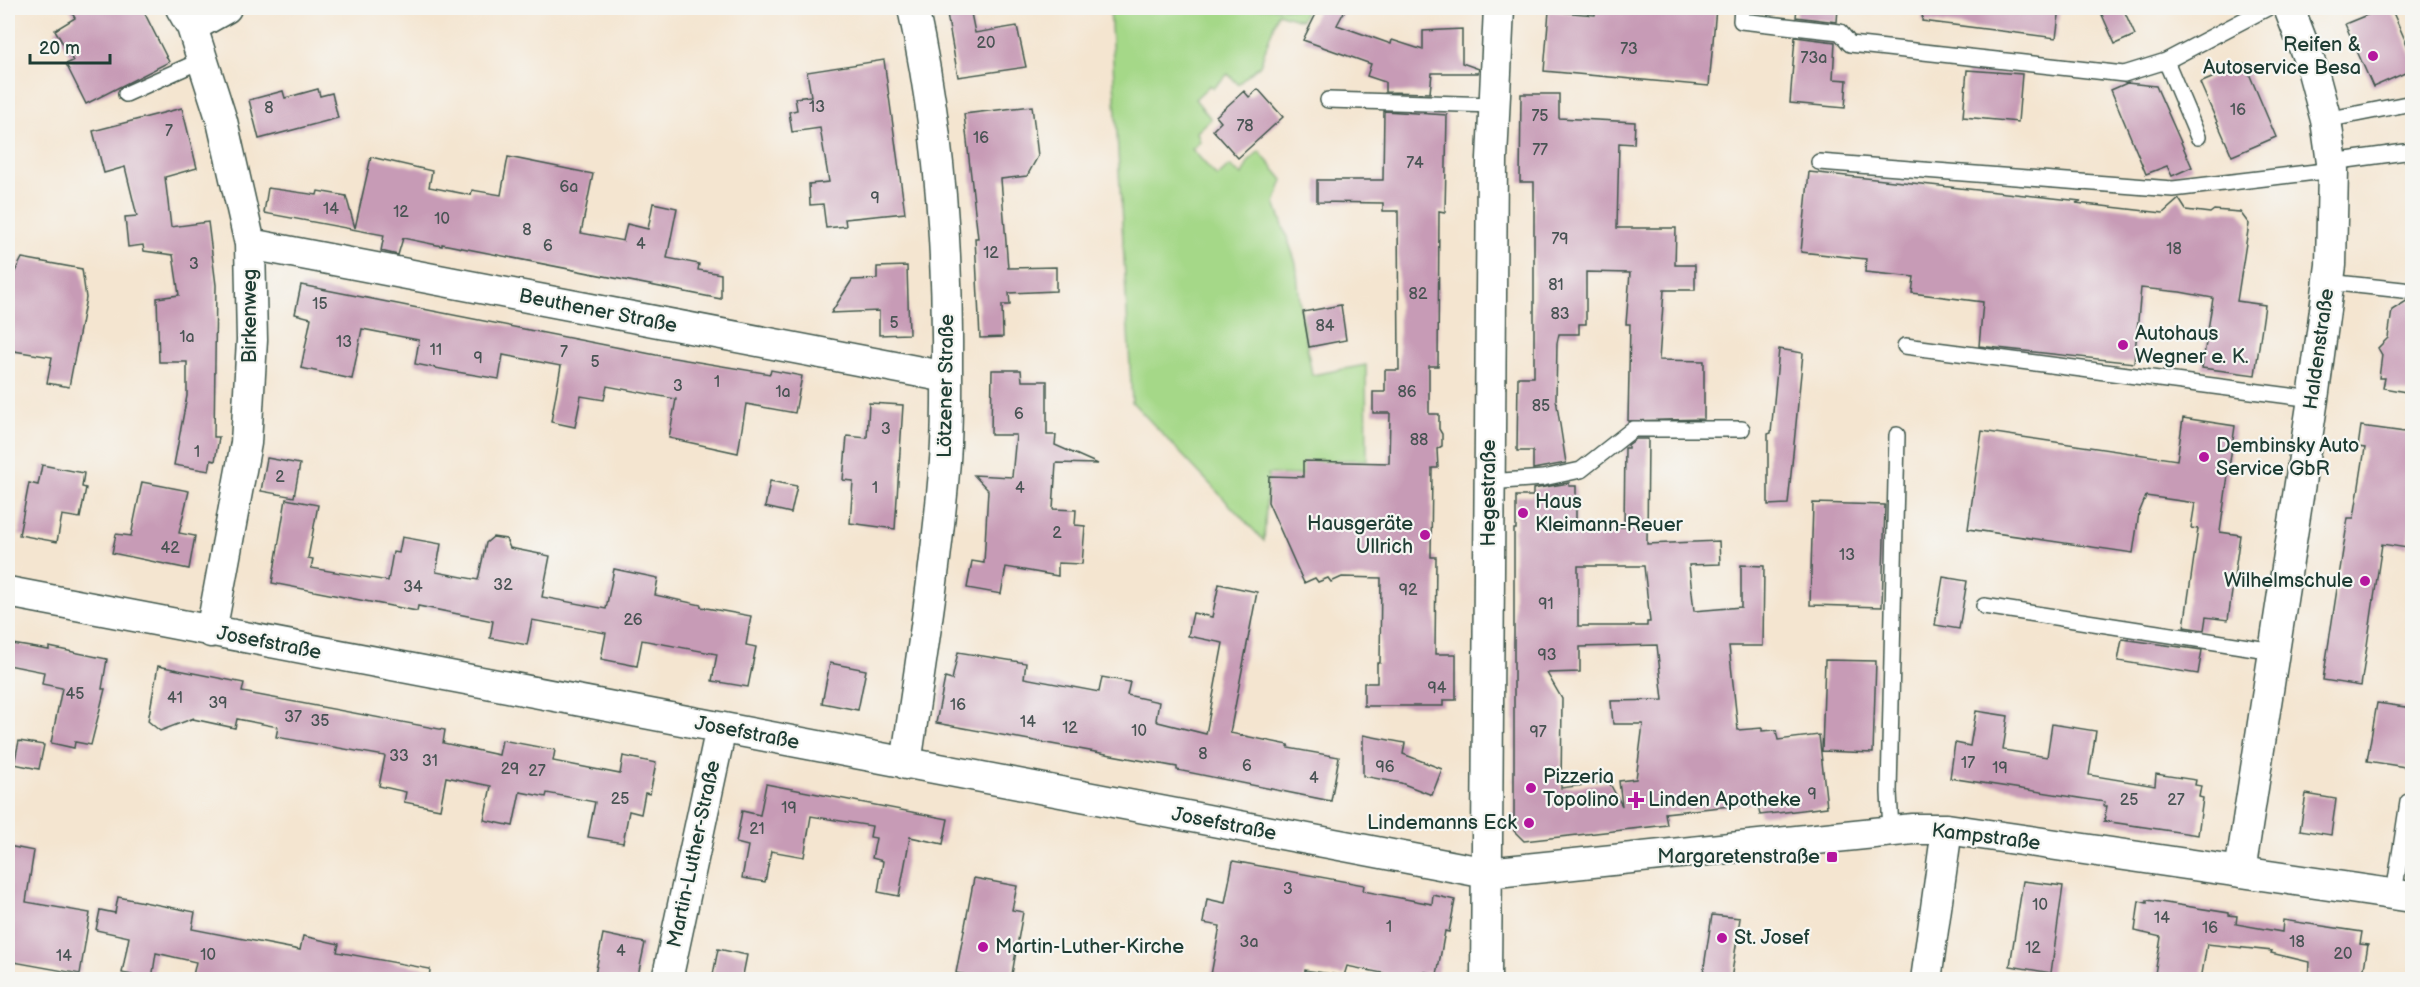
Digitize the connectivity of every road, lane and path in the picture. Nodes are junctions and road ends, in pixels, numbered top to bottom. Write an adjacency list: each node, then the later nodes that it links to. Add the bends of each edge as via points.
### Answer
1 (226, 8): 7 (street)
2 (913, 8): 23 (street, Lötzener Straße, via 944,233)
3 (1499, 8): 13 (street, Hegestraße)
4 (1742, 8): 9 (lane, via 1741,21 1840,32 1850,44 2124,74)
5 (2267, 8): 9 (lane)
6 (2289, 8): 14 (street, Haldenstraße, via 2312,68)
7 (187, 17): 8 (street, Birkenweg)
8 (202, 60): 10 (lane); 19 (street, Birkenweg, via 222,121)
9 (2166, 61): 15 (lane)
10 (126, 94)
11 (1328, 100): 13 (lane)
12 (2412, 103): 14 (lane)
13 (1494, 105): 27 (street, Hegestraße)
14 (2326, 120): 18 (street, Haldenstraße)
15 (2198, 137)
16 (2412, 151): 18 (lane)
17 (1819, 162): 18 (lane, via 2173,189)
18 (2332, 166): 20 (street, Haldenstraße)
19 (250, 244): 23 (street, Beuthener Straße); 30 (street, Birkenweg, via 252,340 246,443)
20 (2328, 282): 21 (lane); 24 (street, Haldenstraße)
21 (2412, 291)
22 (1905, 346): 24 (lane)
23 (947, 377): 33 (street, Lötzener Straße, via 945,470)
24 (2313, 399): 31 (street, Haldenstraße)
25 (1742, 429): 27 (lane, via 1633,429 1581,470 1543,478)
26 (1897, 435): 36 (lane)
27 (1489, 482): 38 (street, Hegestraße)
28 (8, 592): 30 (street, Josefstraße)
29 (1984, 606): 31 (lane)
30 (211, 632): 32 (street, Josefstraße)
31 (2274, 651): 37 (street, Haldenstraße)
32 (721, 728): 33 (street, Josefstraße); 40 (street, Martin-Luther-Straße)
33 (906, 764): 38 (street, Josefstraße)
34 (2412, 802): 39 (lane, via 2408,802)
35 (1947, 829): 36 (street, Kampstraße); 37 (street, Kampstraße); 42 (street)
36 (1891, 831): 38 (street, Kampstraße)
37 (2240, 872): 39 (street, Kampstraße)
38 (1486, 873): 41 (street, Hegestraße)
39 (2403, 895)
40 (667, 980)
41 (1486, 980)
42 (1926, 980)

